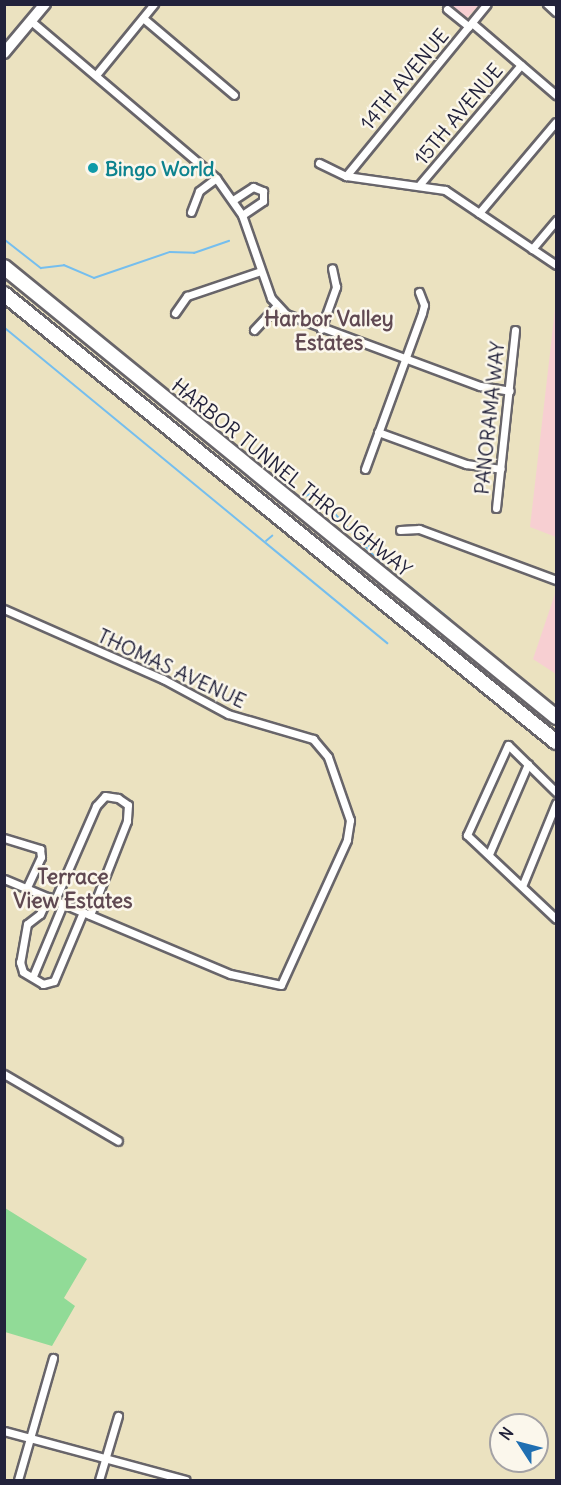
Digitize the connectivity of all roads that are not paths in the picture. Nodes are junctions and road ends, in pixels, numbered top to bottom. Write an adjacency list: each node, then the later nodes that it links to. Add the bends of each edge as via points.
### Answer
1 (45, 4): 8 (street)
2 (154, 4): 7 (street)
3 (488, 4): 9 (street, 14TH AVENUE)
4 (547, 4): 6 (street)
5 (447, 9): 9 (street)
6 (556, 12)
7 (143, 18): 12 (street); 13 (street)
8 (31, 21): 10 (street); 12 (street)
9 (470, 25): 11 (street); 17 (street, 14TH AVENUE)
10 (4, 53)
11 (521, 65): 14 (street); 19 (street, 15TH AVENUE)
12 (96, 75): 18 (street)
13 (234, 95)
14 (556, 95)
15 (556, 122): 22 (street)
16 (319, 163): 17 (street)
17 (345, 176): 19 (street)
18 (216, 178): 20 (street); 21 (street, via 200,190)
19 (420, 184): 22 (street, via 445,190)
20 (233, 200): 23 (street); 23 (street, via 253,187 262,191 263,201)
21 (191, 212)
22 (479, 213): 25 (street)
23 (242, 215): 29 (street)
24 (556, 220): 25 (street)
25 (532, 249): 26 (street)
26 (556, 265)
27 (4, 267): 46 (highway, HARBOR TUNNEL THROUGHWAY)
28 (332, 268): 34 (street, via 337,280)
29 (261, 271): 32 (street); 33 (street, via 187,296)
30 (419, 292): 37 (street, via 424,305)
31 (4, 294): 47 (highway, HARBOR TUNNEL THROUGHWAY)
32 (276, 306): 34 (street); 35 (street)
33 (175, 313)
34 (321, 329): 37 (street)
35 (254, 330)
36 (515, 330): 38 (street, PANORAMA WAY)
37 (405, 358): 38 (street, via 480,386); 39 (street)
38 (510, 392): 41 (street, PANORAMA WAY)
39 (378, 432): 40 (street); 41 (street, via 466,464)
40 (365, 469)
41 (501, 469): 42 (street, PANORAMA WAY)
42 (496, 508)
43 (400, 530): 44 (street, via 420,529)
44 (556, 580)
45 (4, 609): 58 (street, THOMAS AVENUE, via 163,680 228,714 307,736 324,750 348,809 349,830 280,985 230,974)
46 (556, 717)
47 (556, 742)
48 (528, 764): 49 (street); 52 (street); 52 (street, via 508,745 467,835)
49 (556, 792)
50 (556, 803): 54 (street)
51 (4, 838): 55 (street, via 40,849 41,857)
52 (489, 854): 54 (street)
53 (4, 879): 55 (street)
54 (523, 884): 59 (street)
55 (27, 887): 56 (street)
56 (51, 899): 57 (street); 58 (street, via 96,806 105,796 118,798 128,805 127,821); 60 (street, via 27,924 21,968)
57 (63, 904): 58 (street); 60 (street)
58 (87, 914): 60 (street, via 54,981 43,984)
59 (556, 916)
60 (33, 976)
61 (4, 1074): 62 (street)
62 (118, 1141)
63 (53, 1358): 66 (street)
64 (118, 1416): 67 (street)
65 (4, 1431): 66 (street)
66 (30, 1438): 67 (street); 69 (street)
67 (105, 1459): 68 (street); 70 (street)
68 (163, 1478): 71 (street)
69 (18, 1480)
70 (99, 1480)
71 (186, 1480)

